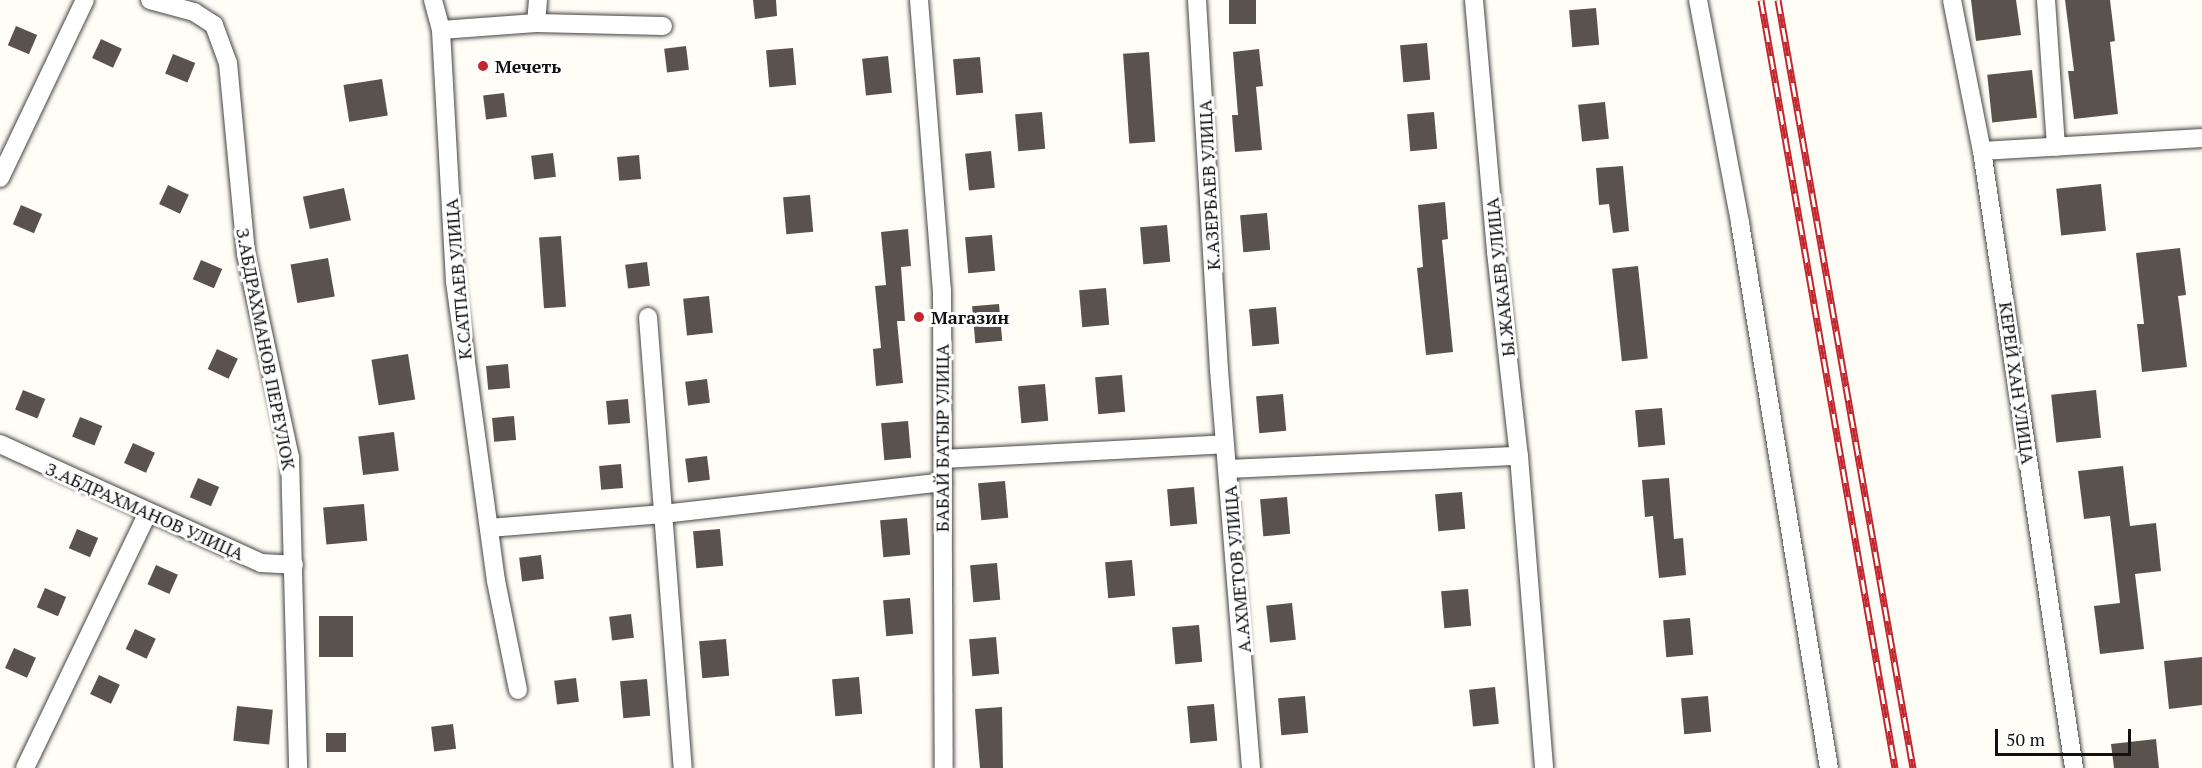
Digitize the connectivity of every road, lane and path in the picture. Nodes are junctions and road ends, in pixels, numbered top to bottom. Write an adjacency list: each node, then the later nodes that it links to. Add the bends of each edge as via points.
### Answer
1 (85, 0): 17 (street)
2 (150, 0): 29 (street, З.АБДРАХМАНОВ ПЕРЕУЛОК, via 194,12 214,25 228,63 246,254 290,457)
3 (434, 0): 13 (street, К.САТПАЕВ УЛИЦА)
4 (538, 0): 11 (street)
5 (919, 0): 23 (street, БАБАЙ БАТЫР УЛИЦА, via 942,290)
6 (1197, 0): 19 (street, К.АЗЕРБАЕВ УЛИЦА)
7 (1474, 0): 22 (street, Ы.ЖАКАЕВ УЛИЦА, via 1496,252)
8 (1698, 0): 37 (street, via 1740,223)
9 (1952, 0): 16 (street, КЕРЕЙ ХАН УЛИЦА)
10 (2046, 0): 15 (street)
11 (536, 23): 12 (street); 13 (street)
12 (663, 26)
13 (441, 30): 28 (street, К.САТПАЕВ УЛИЦА, via 454,281)
14 (2202, 138): 15 (street)
15 (2056, 147): 16 (street)
16 (1982, 151): 38 (street, КЕРЕЙ ХАН УЛИЦА)
17 (0, 178)
18 (648, 317): 27 (street)
19 (1219, 370): 21 (street, А.АХМЕТОВ УЛИЦА)
20 (0, 444): 26 (street, З.АБДРАХМАНОВ УЛИЦА)
21 (1225, 444): 23 (street); 24 (street, А.АХМЕТОВ УЛИЦА)
22 (1520, 456): 24 (street); 36 (street, Ы.ЖАКАЕВ УЛИЦА, via 1524,553)
23 (943, 459): 25 (street, БАБАЙ БАТЫР УЛИЦА)
24 (1228, 469): 35 (street, А.АХМЕТОВ УЛИЦА)
25 (943, 482): 27 (street); 34 (street, БАБАЙ БАТЫР УЛИЦА)
26 (147, 514): 29 (street, З.АБДРАХМАНОВ УЛИЦА, via 261,563); 31 (street)
27 (663, 514): 28 (street); 33 (street)
28 (489, 528): 30 (street, К.САТПАЕВ УЛИЦА)
29 (294, 565): 32 (street, З.АБДРАХМАНОВ ПЕРЕУЛОК)
30 (518, 690)
31 (25, 768)
32 (298, 768)
33 (683, 768)
34 (944, 768)
35 (1251, 768)
36 (1544, 768)
37 (1829, 768)
38 (2074, 768)

